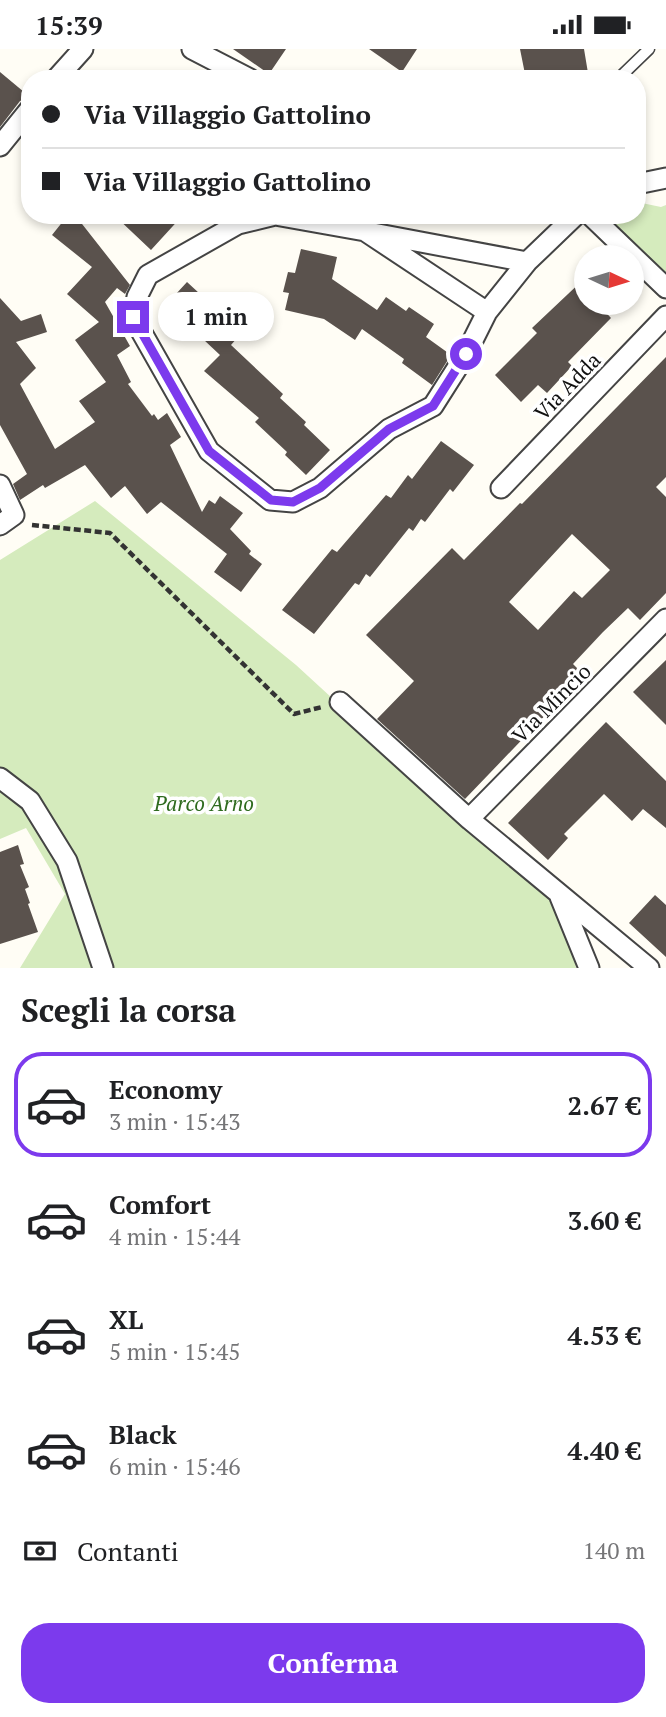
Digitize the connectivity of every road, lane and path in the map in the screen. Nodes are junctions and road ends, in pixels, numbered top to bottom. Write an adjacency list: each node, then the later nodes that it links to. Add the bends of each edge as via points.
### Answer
1 (83, 49): 4 (street)
2 (192, 49): 5 (street)
3 (649, 49): 6 (lane)
4 (64, 70)
5 (233, 70)
6 (627, 70)
7 (21, 120): 8 (street)
8 (0, 146)
9 (666, 178): 10 (street)
10 (646, 182)
11 (238, 224): 18 (street, via 148,275 136,297 133,317 209,451 271,500 293,502 320,488 389,429 433,406)
12 (326, 224): 15 (street)
13 (567, 224): 16 (street)
14 (599, 224): 17 (street)
15 (365, 231): 16 (street); 18 (street)
16 (527, 262): 18 (street)
17 (666, 288)
18 (488, 312)
19 (666, 316): 21 (street, Via Adda)
20 (0, 485): 22 (street)
21 (500, 488)
22 (7, 520): 24 (path, via 110,533 294,714)
23 (666, 619): 26 (street, Via Mincio)
24 (340, 702): 26 (street)
25 (0, 778): 28 (street, via 30,801 67,861)
26 (469, 819): 27 (street)
27 (558, 893): 29 (street); 30 (street)
28 (103, 968)
29 (589, 968)
30 (649, 968)

